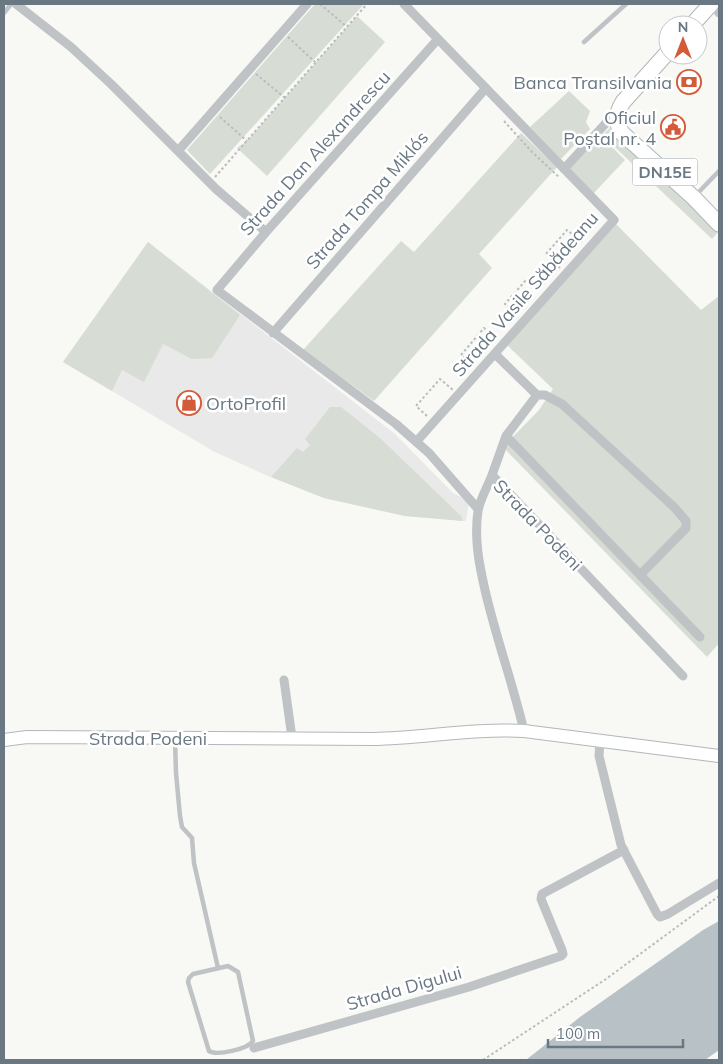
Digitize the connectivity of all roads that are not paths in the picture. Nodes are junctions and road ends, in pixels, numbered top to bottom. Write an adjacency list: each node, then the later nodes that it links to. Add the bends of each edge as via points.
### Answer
1 (11, 4): 7 (lane)
2 (16, 4): 15 (street, via 78,53)
3 (307, 4): 15 (street)
4 (404, 4): 10 (street, Strada Vasile Săbădeanu)
5 (626, 4): 11 (lane)
6 (713, 4): 8 (street); 9 (main road)
7 (4, 12)
8 (719, 13)
9 (702, 15)
10 (438, 39): 13 (street, Strada Vasile Săbădeanu); 20 (street, Strada Dan Alexandrescu)
11 (584, 42)
12 (658, 63): 14 (main road, via 623,102)
13 (486, 88): 16 (street, Strada Vasile Săbădeanu); 21 (street, Strada Tompa Miklós)
14 (616, 117): 16 (street, via 606,123); 18 (main road, DN15E, via 622,133)
15 (178, 151): 20 (street)
16 (564, 169): 22 (street, Strada Vasile Săbădeanu, via 614,220)
17 (719, 171): 18 (lane)
18 (694, 198): 19 (main road, DN15E)
19 (719, 224)
20 (266, 232): 21 (street, Strada Dan Alexandrescu, via 217,290)
21 (273, 333): 25 (street)
22 (494, 354): 23 (street); 25 (street, Strada Vasile Săbădeanu)
23 (537, 394): 24 (street); 28 (street, via 562,404 675,508 686,522 686,528)
24 (506, 436): 26 (street); 28 (street)
25 (416, 442): 27 (street)
26 (492, 475): 27 (street, Strada Podeni); 30 (street, Strada Podeni)
27 (478, 509): 32 (street, Strada Podeni, via 476,536 479,562 493,625)
28 (640, 576): 29 (street)
29 (700, 637)
30 (683, 676)
31 (284, 680): 34 (street)
32 (524, 731): 34 (main road, Strada Podeni, via 482,730 400,738); 36 (main road, Strada Podeni)
33 (175, 738): 34 (main road, Strada Podeni); 35 (main road, Strada Podeni, via 27,737); 40 (lane, via 182,827 192,838 194,863)
34 (292, 738)
35 (4, 740)
36 (600, 741): 37 (main road, Strada Podeni); 38 (street, via 599,756)
37 (719, 756)
38 (624, 850): 39 (street, via 656,914 662,916); 41 (street, Strada Digului, via 542,894 541,900 562,950 561,956 469,987)
39 (719, 883)
40 (218, 968): 40 (lane, via 192,974 188,982 209,1051 219,1054 249,1046 253,1041 238,972 228,966)
41 (254, 1048)

